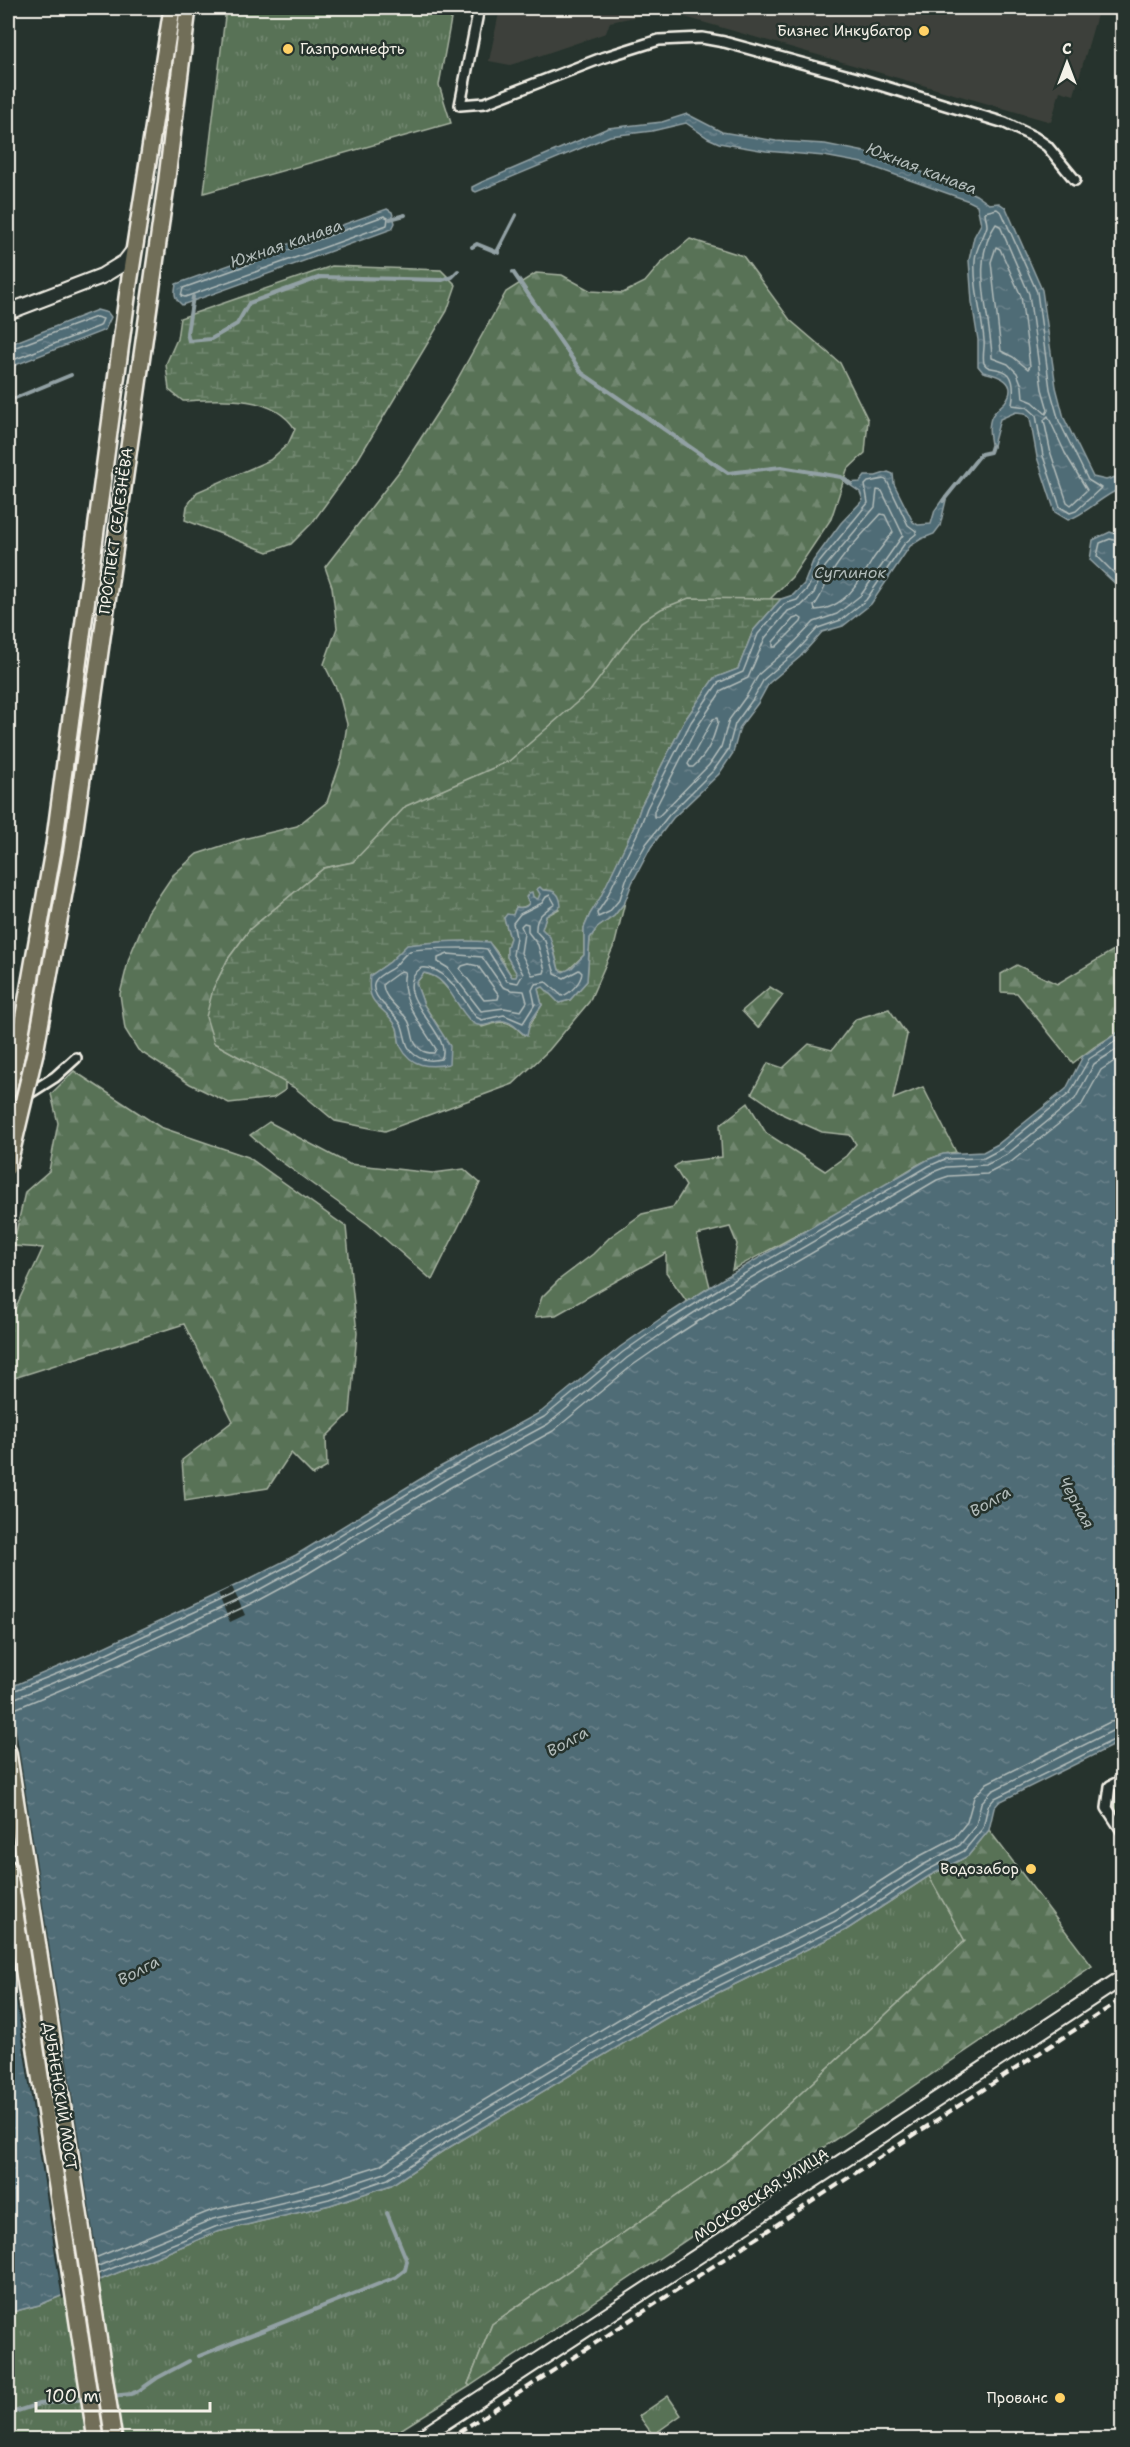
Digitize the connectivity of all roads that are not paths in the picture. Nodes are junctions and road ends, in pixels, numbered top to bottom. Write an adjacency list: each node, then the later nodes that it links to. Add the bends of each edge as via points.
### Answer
1 (171, 8): 5 (main road, ПРОСПЕКТ СЕЛЕЗНЁВА)
2 (188, 8): 12 (main road, ПРОСПЕКТ СЕЛЕЗНЁВА, bridge, via 72,849 35,1053)
3 (479, 8): 4 (street, via 460,105 485,103 659,40 702,38 853,77 1005,123 1047,146)
4 (1076, 180)
5 (135, 248): 6 (main road, via 125,262); 7 (main road, ПРОСПЕКТ СЕЛЕЗНЁВА)
6 (102, 276): 7 (main road, via 120,280); 8 (main road)
7 (128, 290): 10 (main road, ПРОСПЕКТ СЕЛЕЗНЁВА, via 54,845)
8 (8, 312)
9 (76, 1058): 11 (street, via 55,1077)
10 (8, 1091)
11 (8, 1107)
12 (8, 1167)
13 (8, 1752): 19 (main road, ДУБНЕНСКИЙ МОСТ)
14 (1122, 1780): 15 (street, via 1110,1786 1107,1808)
15 (1122, 1831)
16 (8, 1868): 18 (main road, ДУБНЕНСКИЙ МОСТ)
17 (1122, 1978): 20 (main road, МОСКОВСКАЯ УЛИЦА)
18 (96, 2439)
19 (114, 2439)
20 (417, 2439)

